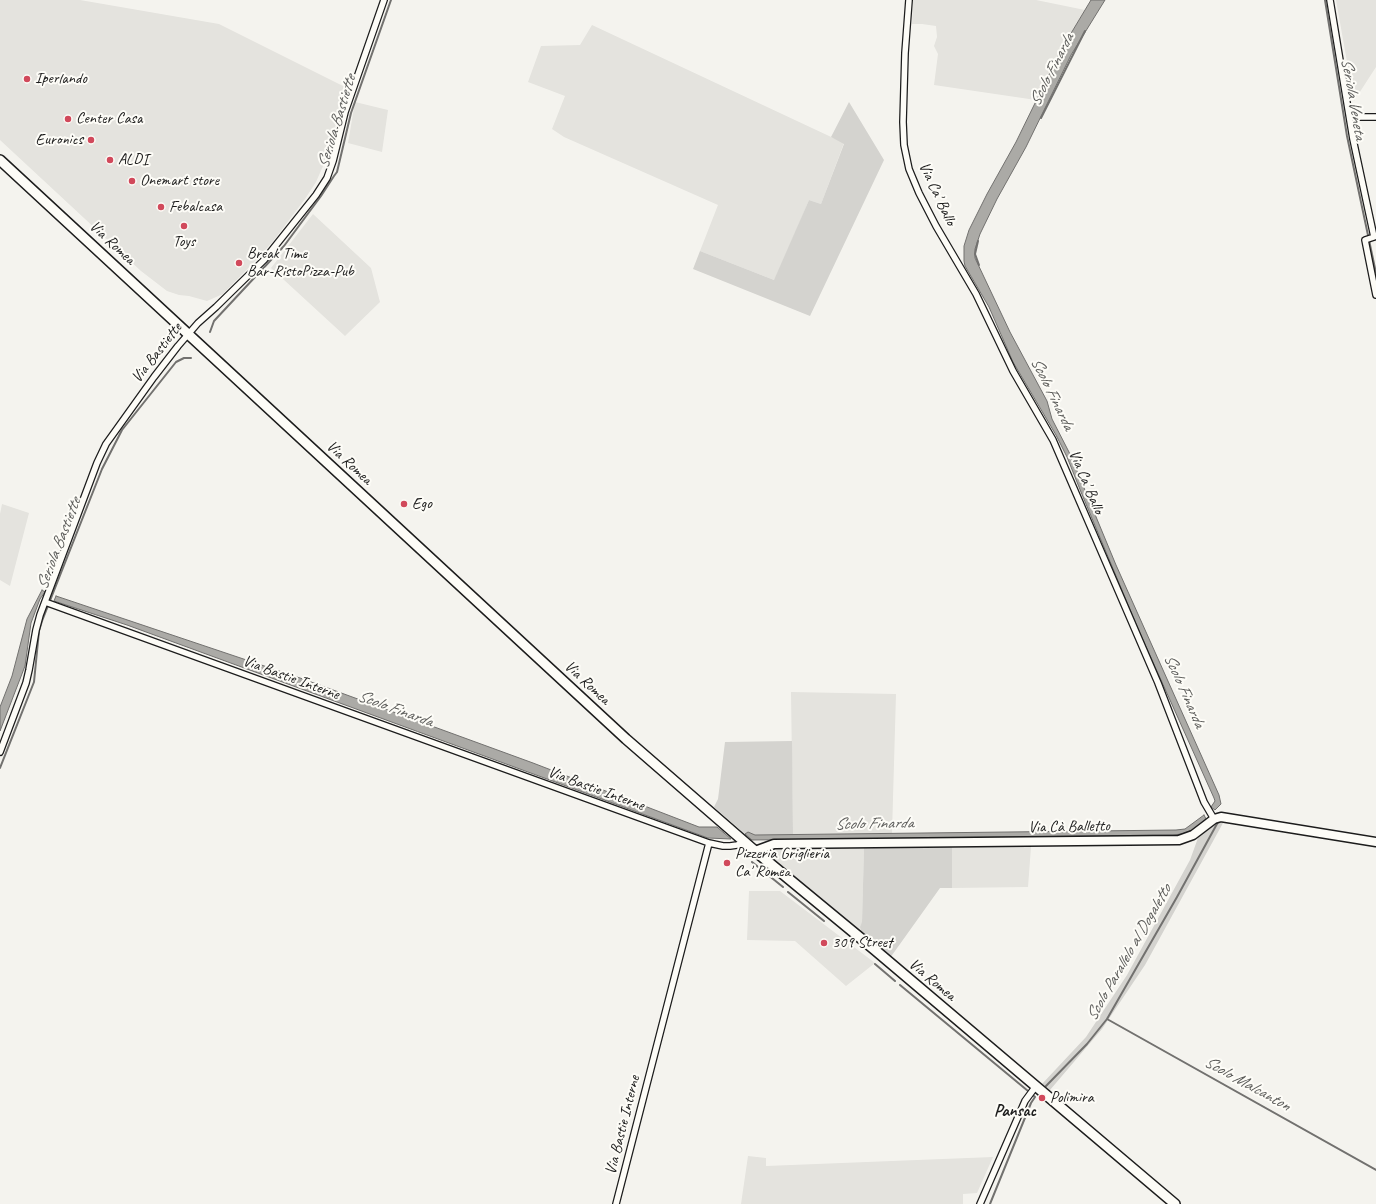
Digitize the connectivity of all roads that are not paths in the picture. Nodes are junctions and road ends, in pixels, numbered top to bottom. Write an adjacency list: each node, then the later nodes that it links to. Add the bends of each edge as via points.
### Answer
1 (384, 0): 8 (street, Via Bastiette, via 344,112 327,178 264,260)
2 (909, 0): 11 (street, Via Ca' Ballo, via 903,122 909,169 936,226 976,294 1013,371 1056,447 1158,683 1204,802)
3 (1330, 0): 4 (street)
4 (1350, 117): 5 (street); 7 (street, via 1370,239)
5 (1376, 117)
6 (0, 160): 8 (main road, Via Romea)
7 (1376, 295)
8 (189, 334): 9 (street, Via Bastiette, via 154,377 106,444); 12 (main road, Via Romea, via 620,734)
9 (48, 603): 10 (street, Via Bastiette, via 36,630 26,683); 14 (street, Via Bastie Interne)
10 (0, 752)
11 (1214, 819): 13 (street, via 1222,817); 15 (street, Via Cà Balletto, via 1193,835 1179,840 774,844)
12 (744, 842): 14 (street, Via Bastie Interne, via 730,846); 15 (main road, Via Romea)
13 (1376, 842)
14 (709, 843): 17 (street, Via Bastie Interne)
15 (755, 852): 16 (main road, Via Romea)
16 (1036, 1086): 18 (street, via 1025,1101); 19 (main road, Via Romea)
17 (616, 1204)
18 (980, 1204)
19 (1175, 1204)

